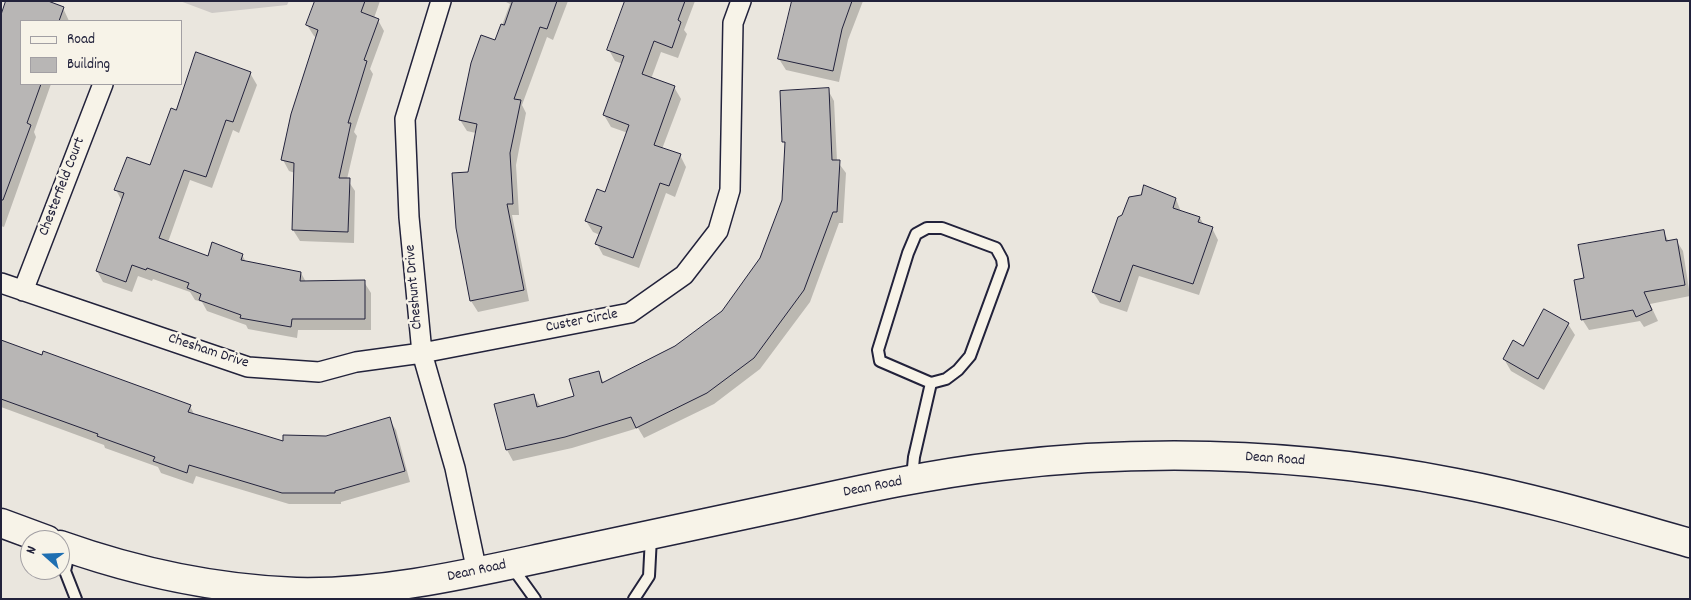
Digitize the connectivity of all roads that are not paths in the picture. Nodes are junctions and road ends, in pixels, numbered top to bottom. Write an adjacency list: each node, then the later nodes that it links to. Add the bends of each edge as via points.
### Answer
1 (441, 1): 6 (street, Cheshunt Drive, via 404,119 409,217)
2 (741, 1): 6 (street, Custer Circle, via 733,22 730,190 718,231 684,275 630,313)
3 (103, 85): 5 (street, Chesterfield Court)
4 (1, 283): 5 (street, Chesham Drive)
5 (23, 291): 6 (street, Chesham Drive, via 248,367 319,372 356,362)
6 (422, 353): 15 (street, Cheshunt Drive, via 456,468)
7 (931, 383): 7 (lane, via 946,379 970,356 1003,266 996,248 942,228 927,228 916,234 878,350 880,361); 8 (lane)
8 (912, 480): 11 (main road, Dean Road); 12 (main road, Dean Road, via 1020,463 1130,456 1302,462 1463,484)
9 (1, 523): 10 (main road, Dean Road)
10 (20, 530)
11 (651, 535): 14 (main road, Dean Road); 19 (lane, via 649,576)
12 (1690, 544)
13 (70, 548): 15 (main road, Dean Road, via 129,567 186,580 294,592 367,589)
14 (510, 564): 15 (main road, Dean Road); 18 (lane)
15 (477, 572)
16 (68, 580): 17 (lane)
17 (76, 599)
18 (535, 599)
19 (634, 599)

